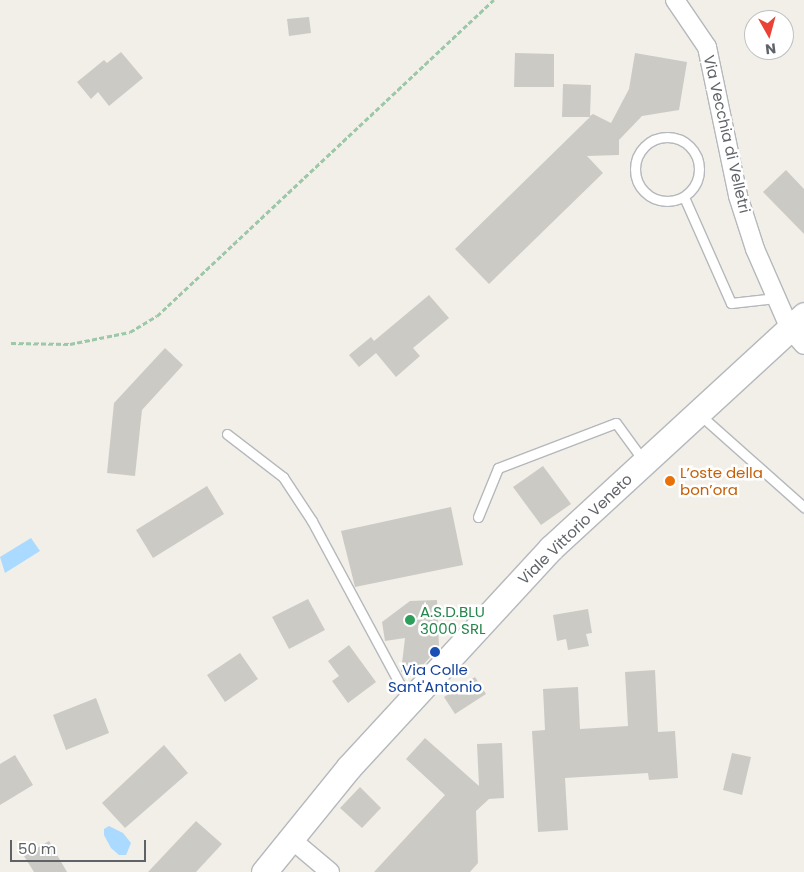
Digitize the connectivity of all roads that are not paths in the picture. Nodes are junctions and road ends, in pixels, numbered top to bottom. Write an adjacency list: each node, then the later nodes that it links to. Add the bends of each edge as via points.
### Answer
1 (675, 0): 3 (street, Via Vecchia di Velletri, via 707,47 738,196)
2 (684, 197): 2 (lane, via 692,190 699,170 693,151 677,139 666,137 647,144 636,162 635,173 644,192 663,201); 3 (lane, via 731,303)
3 (776, 298): 4 (street, Via Vecchia di Velletri)
4 (794, 332): 5 (street); 6 (main road, Viale Vittorio Veneto)
5 (804, 353)
6 (698, 413): 8 (main road, Viale Vittorio Veneto); 9 (lane)
7 (227, 434): 11 (lane, via 283,477 312,521)
8 (644, 462): 10 (lane, via 616,424 498,468); 11 (main road, Viale Vittorio Veneto, via 551,548)
9 (804, 507)
10 (478, 517)
11 (410, 701): 12 (main road, Viale Vittorio Veneto, via 349,767)
12 (291, 839): 13 (main road, Viale Vittorio Veneto); 14 (street)
13 (264, 872)
14 (330, 872)

